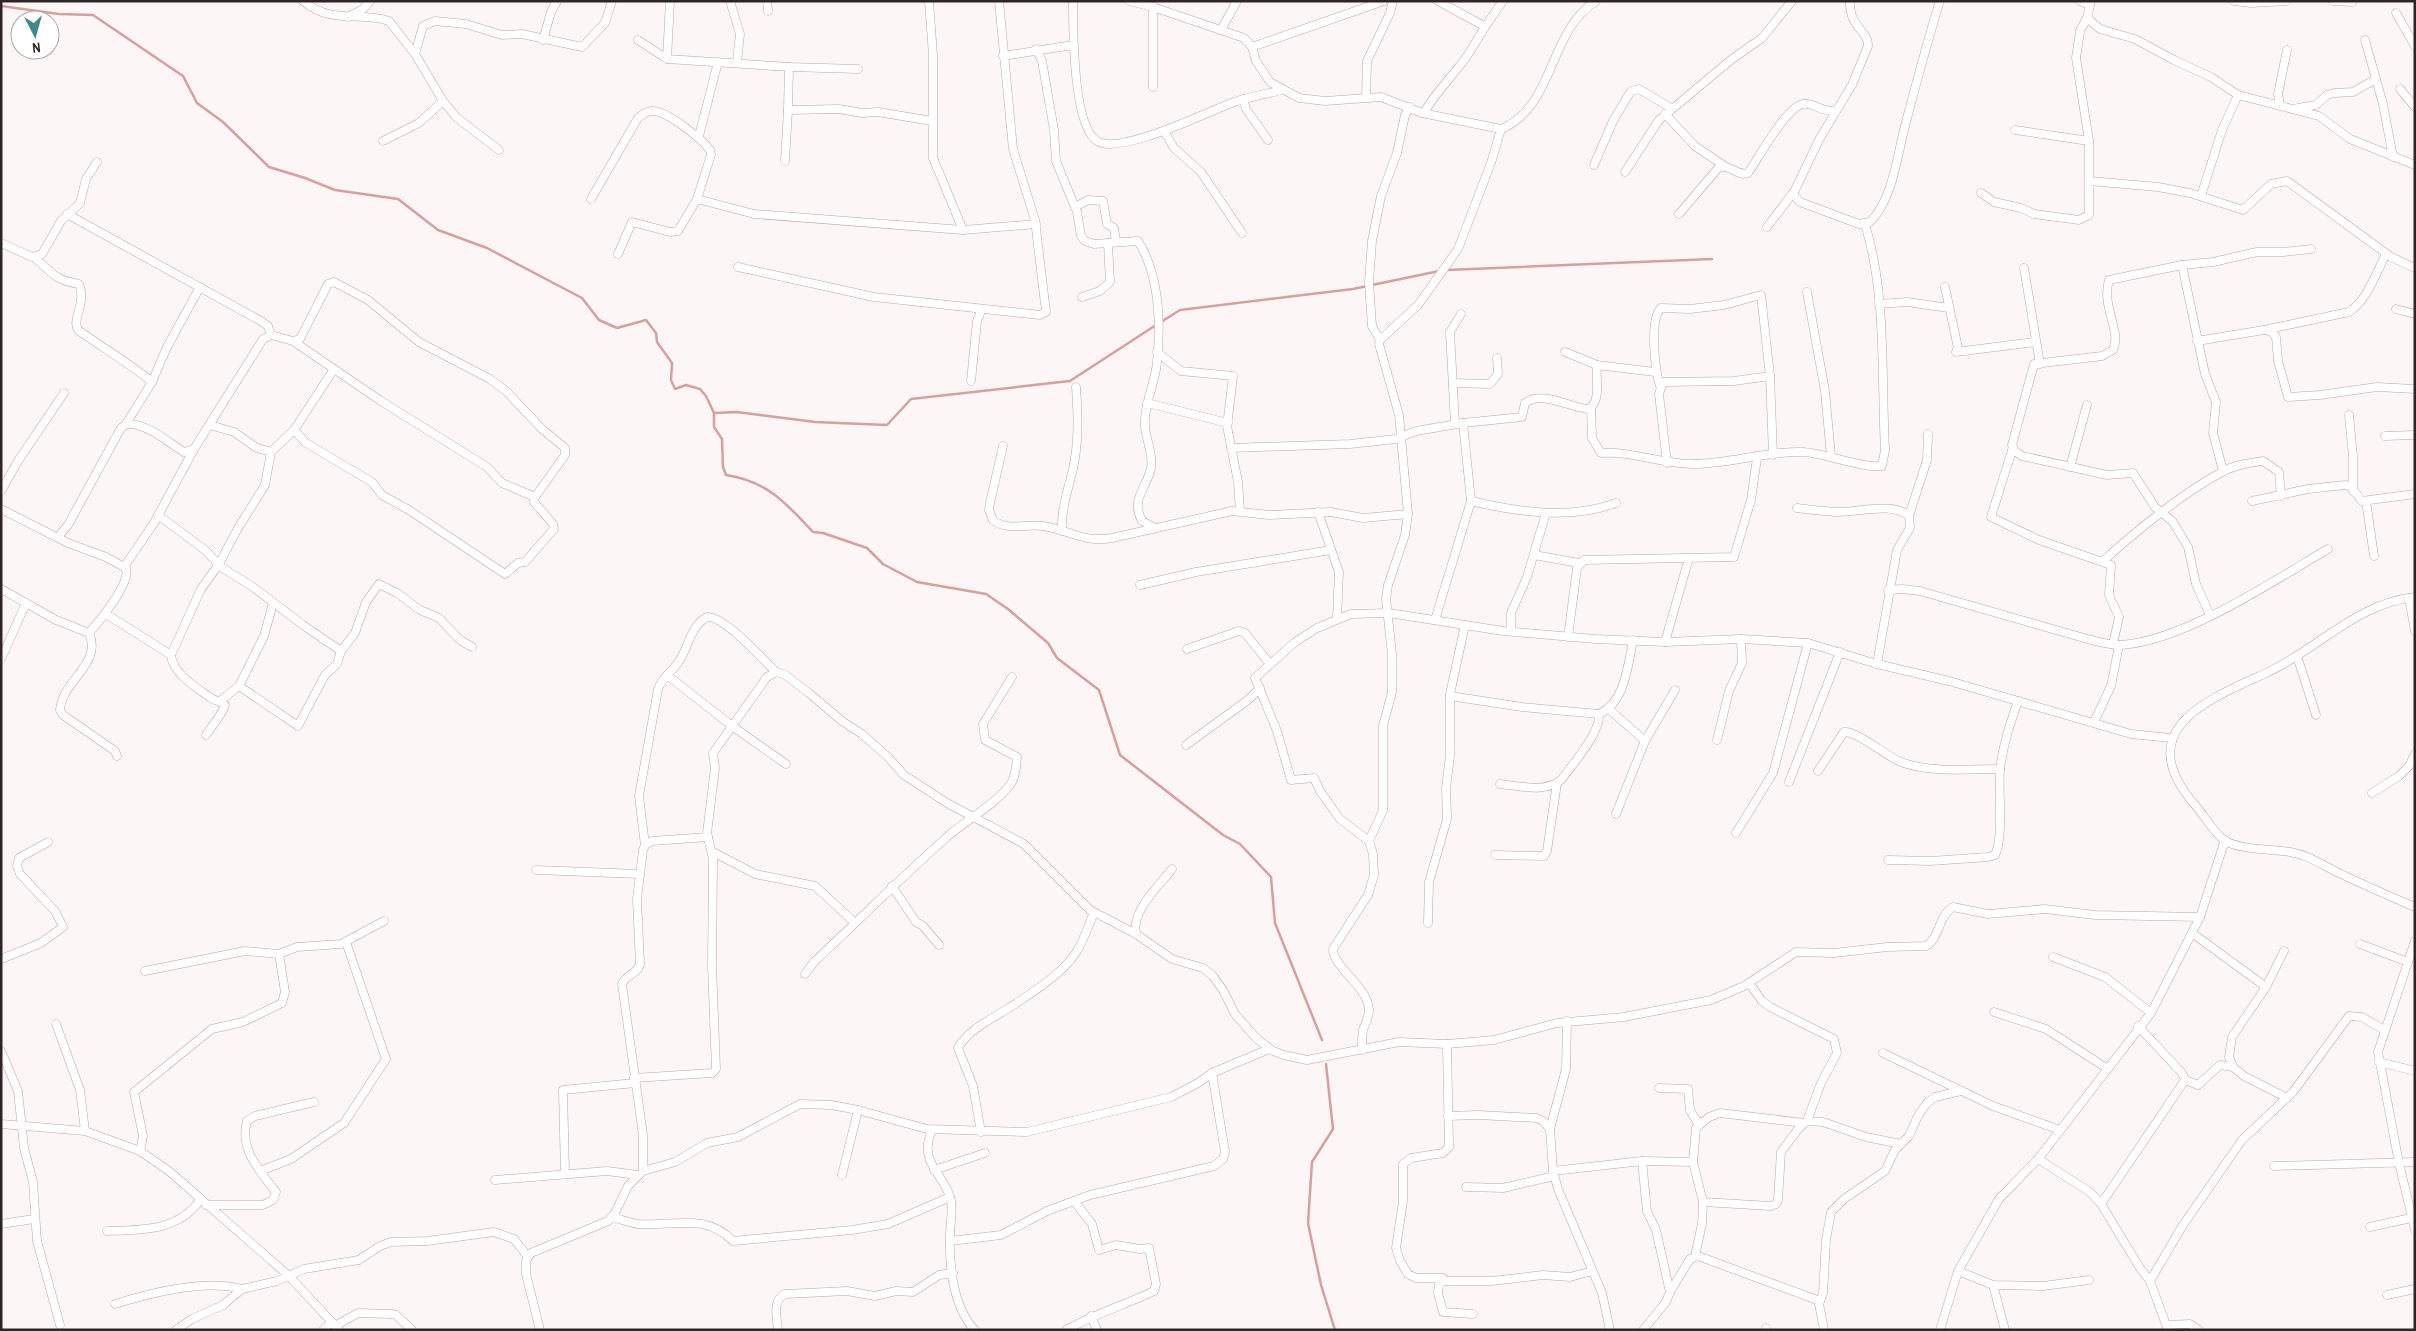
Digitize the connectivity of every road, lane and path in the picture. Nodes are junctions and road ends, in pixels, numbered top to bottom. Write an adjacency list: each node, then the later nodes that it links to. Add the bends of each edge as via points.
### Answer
1 (303, 1): 30 (street, via 314,10)
2 (370, 1): 30 (street)
3 (557, 1): 34 (street)
4 (612, 1): 34 (street, via 605,23 582,47)
5 (670, 1): 44 (street)
6 (730, 1): 46 (street, via 740,34)
7 (767, 1): 28 (street)
8 (929, 1): 65 (street, via 933,55)
9 (999, 1): 43 (street)
10 (1073, 1): 37 (street)
11 (1129, 1): 27 (street)
12 (1237, 1): 33 (street)
13 (1384, 1): 39 (street)
14 (1393, 1): 54 (street, via 1367,61)
15 (1438, 1): 32 (street)
16 (1504, 1): 32 (street)
17 (1596, 1): 66 (street, via 1575,22 1529,109)
18 (1792, 1): 62 (street, via 1762,38)
19 (1850, 1): 63 (street, via 1851,18 1868,40 1868,46 1852,85)
20 (1940, 1): 91 (street, via 1883,203 1872,220)
21 (2080, 1): 26 (street)
22 (2234, 1): 23 (street)
23 (2286, 1)
24 (2333, 1): 25 (street)
25 (2352, 2)
26 (2090, 3): 31 (street)
27 (1153, 7): 33 (street); 50 (street)
28 (768, 11)
29 (2396, 13): 38 (street)
30 (348, 17): 42 (street, via 389,22)
31 (2087, 18): 53 (street, via 2100,29 2135,39 2211,77); 72 (street, via 2080,31 2076,58)
32 (1484, 26): 64 (street, via 1472,49 1436,92)
33 (1221, 30): 39 (street, via 1244,38)
34 (543, 40): 42 (street, via 435,21 423,26)
35 (638, 40): 44 (street)
36 (2365, 40): 49 (street)
37 (1073, 45): 40 (street); 68 (street, via 1085,122 1095,140 1107,144)
38 (2415, 46)
39 (1252, 47): 52 (street, via 1263,74)
40 (1036, 49): 43 (street); 87 (street, via 1042,61 1056,160)
41 (2287, 50): 57 (street, via 2278,94)
42 (415, 54): 56 (street)
43 (1003, 56): 90 (street, via 1013,150)
44 (667, 59): 45 (street)
45 (718, 62): 46 (street); 69 (street)
46 (737, 62): 47 (street)
47 (789, 67): 48 (street); 60 (street)
48 (858, 69)
49 (2376, 80): 61 (street, via 2353,92 2327,95 2316,105); 74 (street)
50 (1153, 87)
51 (2400, 89): 58 (street)
52 (1282, 90): 54 (street, via 1310,100); 55 (street)
53 (2238, 95): 57 (street); 84 (street, via 2222,130)
54 (1366, 98): 59 (street, via 1381,97)
55 (1243, 99): 68 (street); 70 (street, via 1246,109)
56 (443, 101): 71 (street, via 419,123); 73 (street, via 456,116)
57 (2280, 104): 61 (street)
58 (2415, 106)
59 (1410, 108): 64 (street); 117 (street, via 1405,115 1397,153 1381,196 1372,241 1369,282 1372,326)
60 (788, 110): 65 (street, via 839,108); 75 (street)
61 (2295, 110): 74 (street, via 2319,116 2350,139)
62 (1668, 111): 77 (street, via 1638,89 1631,91); 79 (street, via 1695,146); 80 (street)
63 (1836, 111): 79 (street, via 1827,112 1807,104 1797,106 1775,131 1748,173 1740,174); 82 (street)
64 (1424, 113): 66 (street)
65 (932, 121): 93 (street, via 933,158)
66 (1501, 130): 117 (street, via 1458,249 1418,305)
67 (2016, 130): 72 (street)
68 (1164, 131): 94 (street, via 1174,148 1201,172)
69 (698, 136): 85 (street, via 655,110 646,112 638,118); 86 (street, via 711,155)
70 (1268, 140)
71 (382, 141)
72 (2089, 141): 81 (street)
73 (499, 150)
74 (2393, 157): 78 (street)
75 (785, 161)
76 (97, 162): 88 (street, via 86,180 80,203)
77 (1594, 164)
78 (2415, 165)
79 (1723, 166): 89 (street)
80 (1625, 172)
81 (2090, 180): 83 (street, via 2089,215 2079,220 2034,214 1994,202); 84 (street, via 2158,187)
82 (1793, 192): 91 (street, via 1800,202); 92 (street)
83 (1981, 193)
84 (2200, 196): 99 (street, via 2243,210 2271,184 2287,181)
85 (591, 199)
86 (698, 199): 93 (street, via 754,214); 98 (street, via 675,232 632,222)
87 (1075, 207): 96 (street, via 1085,241); 96 (street, via 1088,200 1104,202 1107,224 1114,228)
88 (67, 214): 100 (street, via 42,254); 105 (street)
89 (1680, 214)
90 (1036, 224): 93 (street); 111 (street, via 1046,312 1040,315)
91 (1865, 224): 109 (street, via 1873,252)
92 (1767, 227)
93 (962, 230)
94 (1242, 233)
95 (1, 243): 100 (street)
96 (1112, 243): 108 (street, via 1110,282 1100,291); 121 (street, via 1138,241 1151,265 1155,278)
97 (2311, 248): 101 (street, via 2257,252)
98 (618, 254)
99 (2386, 254): 104 (street); 115 (street, via 2355,308)
100 (35, 258): 130 (street, via 62,282 79,284 82,300 75,324 78,330)
101 (2182, 265): 119 (street); 124 (street, via 2109,280 2105,298 2116,337 2110,353)
102 (738, 267): 111 (street, via 874,297)
103 (2024, 268): 120 (street)
104 (2415, 268)
105 (200, 287): 116 (street, via 268,326); 130 (street)
106 (1946, 287): 110 (street)
107 (1807, 292): 155 (street, via 1825,391)
108 (1082, 297)
109 (1879, 304): 110 (street, via 1907,302); 155 (street, via 1885,414 1884,463 1877,467)
110 (1949, 308): 120 (street, via 1958,348 1956,352)
111 (982, 309): 129 (street, via 977,321)
112 (2396, 309): 114 (street)
113 (1460, 314): 131 (street, via 1450,332)
114 (2415, 314)
115 (2264, 330): 119 (street); 134 (street, via 2272,332 2276,338 2278,361 2288,397 2377,387)
116 (271, 335): 118 (street); 143 (street, via 263,340)
117 (1380, 340): 147 (street)
118 (293, 341): 126 (street); 164 (street, via 304,335 331,282 343,285 368,300 419,342 490,379 506,391 565,448 565,455)
119 (2197, 341): 159 (street, via 2204,374 2216,402 2213,433)
120 (2035, 342): 124 (street)
121 (1157, 352): 136 (street); 141 (street, via 1181,371 1232,376)
122 (1565, 352): 125 (street)
123 (1497, 358): 131 (street, via 1498,374 1490,384)
124 (2040, 364): 150 (street, via 2032,367)
125 (1597, 365): 127 (street); 138 (street, via 1596,398)
126 (334, 369): 144 (street); 164 (street, via 487,467 502,482)
127 (1655, 372): 128 (street, via 1655,321 1661,308 1724,305 1761,295); 132 (street)
128 (1770, 376): 132 (street, via 1734,381 1667,381); 154 (street)
129 (971, 381)
130 (152, 382): 140 (street)
131 (1453, 383): 142 (street)
132 (1660, 386): 157 (street)
133 (1076, 387): 179 (street, via 1078,429 1073,468 1062,511)
134 (2415, 390)
135 (64, 393): 161 (street)
136 (1148, 403): 141 (street); 178 (street, via 1145,424 1151,468 1137,502 1142,521)
137 (2087, 405): 158 (street)
138 (1591, 408): 142 (street, via 1534,399 1526,403 1522,418); 157 (street, via 1592,438 1601,453 1619,452)
139 (2349, 415): 160 (street)
140 (126, 424): 152 (street, via 159,435 184,452); 180 (street)
141 (1228, 424): 151 (street)
142 (1459, 424): 147 (street); 165 (street)
143 (210, 425): 152 (street); 153 (street, via 230,431 257,448)
144 (294, 430): 153 (street); 164 (street, via 313,448 372,482 382,495 505,574 518,563 525,562 554,529 534,502)
145 (1928, 434): 177 (street, via 1926,460)
146 (2415, 434): 148 (street)
147 (1402, 435): 151 (street, via 1396,439 1350,444); 175 (street)
148 (2385, 436)
149 (1003, 446): 179 (street, via 989,510 993,520 1008,526 1044,526)
150 (2013, 447): 158 (street, via 2022,456); 186 (street, via 1991,517 2039,540)
151 (1231, 448): 171 (street)
152 (194, 449): 176 (street)
153 (271, 452): 188 (street, via 265,486 236,530)
154 (1773, 455): 155 (street, via 1802,452); 156 (street)
155 (1831, 456)
156 (1757, 458): 157 (street, via 1713,464); 185 (street, via 1751,500 1734,557)
157 (1667, 463)
158 (2070, 467): 173 (street, via 2107,475 2133,472 2156,507)
159 (2223, 471): 163 (street, via 2263,461 2278,472); 173 (street)
160 (2353, 490): 163 (street, via 2345,485); 167 (street, via 2360,501)
161 (1, 491)
162 (2415, 494): 167 (street)
163 (2281, 496): 166 (street)
164 (534, 497)
165 (1471, 501): 174 (street); 200 (street)
166 (2252, 501)
167 (2366, 501): 184 (street)
168 (1616, 503): 174 (street, via 1602,508)
169 (1797, 508): 177 (street, via 1838,512 1873,509 1900,511)
170 (1, 509): 180 (street)
171 (1240, 511): 172 (street, via 1269,515); 178 (street)
172 (1318, 512): 175 (street, via 1363,518); 182 (street)
173 (2163, 512): 186 (street); 198 (street, via 2188,546 2196,584)
174 (1546, 513): 183 (street)
175 (1408, 514): 196 (street, via 1405,535 1388,585)
176 (158, 516): 188 (street); 189 (street)
177 (1909, 516): 192 (street, via 1910,528 1897,550)
178 (1155, 528): 179 (street, via 1099,540)
179 (1062, 531)
180 (58, 538): 189 (street)
181 (2328, 549): 198 (street)
182 (1332, 550): 190 (street, via 1205,570); 199 (street, via 1340,577)
183 (1534, 555): 187 (street); 202 (street, via 1511,614)
184 (2374, 556)
185 (1688, 558): 187 (street, via 1590,558); 208 (street)
186 (2104, 561): 210 (street, via 2112,569 2108,590 2119,618)
187 (1579, 563): 205 (street)
188 (219, 564): 195 (street); 215 (street, via 200,589)
189 (124, 567): 197 (street, via 126,578)
190 (1140, 585)
191 (1, 589): 194 (street)
192 (1888, 590): 210 (street, via 1920,591); 219 (street)
193 (2412, 598): 203 (street); 216 (street, via 2372,608 2347,621)
194 (26, 603): 204 (street); 217 (street)
195 (273, 603): 213 (street); 223 (street, via 264,636)
196 (1389, 613): 199 (street, via 1357,613); 200 (street); 253 (street, via 1393,681 1383,726 1383,802 1379,822)
197 (106, 614): 204 (street); 215 (street)
198 (2210, 615): 210 (street, via 2146,641)
199 (1337, 619): 218 (street, via 1304,636)
200 (1435, 620): 201 (street)
201 (1465, 625): 202 (street); 226 (street)
202 (1511, 631): 205 (street)
203 (2415, 631)
204 (89, 633): 240 (street, via 93,644 91,657 70,685 60,710 115,751)
205 (1568, 637): 206 (street)
206 (1633, 640): 208 (street); 229 (street, via 1624,682)
207 (1740, 640): 208 (street); 209 (street); 236 (street, via 1742,663 1730,691)
208 (1665, 642)
209 (1808, 643): 214 (street); 250 (street, via 1773,773)
210 (2116, 644): 232 (street, via 2111,686)
211 (472, 647): 213 (street, via 460,640 439,618 378,584 366,602 355,633)
212 (1187, 649): 218 (street, via 1239,631)
213 (341, 651): 223 (street, via 337,664 325,675 298,726)
214 (1840, 652): 219 (street); 244 (street)
215 (171, 655): 227 (street, via 172,666 212,699)
216 (2297, 656): 231 (street); 235 (street, via 2203,705 2182,722)
217 (1, 659)
218 (1270, 664): 224 (street, via 1255,678)
219 (1877, 664): 228 (street, via 1949,680)
220 (776, 672): 221 (street, via 738,636 711,617 703,619 686,643 678,663); 233 (street, via 767,677); 249 (street, via 790,679 862,734 904,775)
221 (667, 675): 233 (street); 255 (street, via 658,689 639,796)
222 (1012, 677): 249 (street, via 983,726 985,740 1017,757 1017,770 1010,785)
223 (238, 686): 227 (street)
224 (1260, 688): 238 (street); 253 (street, via 1291,780 1314,778 1340,819)
225 (1675, 690): 237 (street)
226 (1450, 696): 230 (street); 268 (street, via 1446,819 1429,882)
227 (220, 701): 234 (street, via 225,705 222,716)
228 (2018, 701): 232 (street); 242 (street, via 2006,736)
229 (1609, 709): 230 (street); 237 (street)
230 (1599, 714): 245 (street, via 1594,733)
231 (2316, 715)
232 (2094, 722): 235 (street, via 2132,734)
233 (732, 726): 241 (street); 251 (street, via 714,753)
234 (206, 735)
235 (2171, 738): 252 (street, via 2171,764 2176,780)
236 (1717, 740)
237 (1645, 742): 248 (street)
238 (1186, 745)
239 (2415, 754): 247 (street, via 2399,776)
240 (117, 756)
241 (786, 764)
242 (2000, 769): 243 (street, via 1932,769 1901,762 1847,731); 258 (street, via 1999,838 1995,855 1931,861)
243 (1818, 771)
244 (1789, 782)
245 (1557, 783): 246 (street, via 1536,787); 257 (street, via 1544,856)
246 (1500, 784)
247 (2372, 793)
248 (1616, 814)
249 (975, 818): 262 (street, via 952,833); 264 (street, via 1024,844)
250 (1736, 834)
251 (708, 837): 255 (street, via 652,841); 256 (street)
252 (2224, 840): 263 (street, via 2246,848 2310,857); 265 (street)
253 (1368, 841): 292 (street, via 1374,859 1371,885 1362,906 1333,949 1334,958 1357,982 1368,1004 1370,1015 1362,1034)
254 (48, 842): 278 (street, via 19,858 17,866 63,927 41,943)
255 (645, 845): 261 (street)
256 (713, 852): 267 (street, via 755,874 815,886); 303 (street, via 712,966 716,1069 712,1073)
257 (1495, 855)
258 (1888, 860)
259 (1172, 869): 270 (street, via 1139,912 1135,922)
260 (536, 870): 261 (street)
261 (640, 874): 303 (street, via 637,916 640,964 636,973 628,976 622,984)
262 (892, 886): 267 (street); 274 (street, via 916,922)
263 (2415, 907)
264 (1094, 912): 270 (street); 318 (street, via 1077,952 1064,966 1044,984 979,1027 958,1048 973,1086)
265 (2200, 917): 269 (street); 282 (street, via 2095,915 2045,909 1988,914 1953,907 1945,914 1931,943 1926,946 1834,953 1796,952)
266 (384, 921): 272 (street)
267 (855, 923): 281 (street)
268 (1428, 923)
269 (2192, 933): 283 (street); 285 (street)
270 (1136, 934): 291 (street, via 1172,959 1203,968 1212,975 1235,1014)
271 (2415, 941): 279 (street)
272 (346, 942): 276 (street, via 297,947); 329 (street, via 386,1059 344,1123 291,1159)
273 (2360, 944): 279 (street)
274 (939, 945)
275 (2284, 951): 283 (street)
276 (279, 954): 280 (street, via 245,951); 320 (street, via 285,992 282,1003 243,1022 212,1029 134,1092 143,1136)
277 (2053, 957): 285 (street, via 2105,977)
278 (1, 959)
279 (2408, 962): 289 (street)
280 (145, 971)
281 (805, 974)
282 (1749, 983): 286 (street, via 1731,993 1688,1006 1624,1017); 311 (street, via 1766,1004 1834,1039 1837,1046 1837,1053)
283 (2266, 987): 295 (street, via 2232,1037)
284 (1994, 1012): 299 (street, via 2046,1029)
285 (2151, 1013): 288 (street)
286 (1567, 1021): 290 (street, via 1511,1036); 314 (street, via 1566,1069)
287 (56, 1024): 317 (street, via 80,1090)
288 (2138, 1026): 299 (street); 302 (street)
289 (2384, 1030): 296 (street, via 2378,1052); 306 (street, via 2362,1017 2349,1016)
290 (1447, 1044): 292 (street, via 1399,1042); 309 (street)
291 (1269, 1049): 292 (street, via 1307,1060); 301 (street)
292 (1362, 1050)
293 (1, 1051): 313 (street, via 18,1091)
294 (1882, 1053): 305 (street)
295 (2229, 1057): 297 (street); 298 (street)
296 (2379, 1062): 300 (street); 326 (street)
297 (2220, 1065): 298 (street); 302 (street, via 2198,1085)
298 (2233, 1067): 306 (street)
299 (2108, 1069): 316 (street)
300 (2415, 1071)
301 (1212, 1073): 318 (street, via 1198,1084 1158,1101 1027,1132); 337 (street, via 1223,1160 1214,1166)
302 (2185, 1080): 340 (street)
303 (635, 1081): 330 (street, via 643,1135); 332 (street, via 563,1090)
304 (1659, 1088): 310 (street, via 1688,1089 1692,1117)
305 (1961, 1091): 316 (street); 319 (street, via 1935,1097 1927,1103)
306 (2287, 1098): 357 (street, via 2242,1140 2183,1225)
307 (314, 1102): 329 (street, via 246,1121 247,1148)
308 (858, 1110): 315 (street); 330 (street, via 800,1104 738,1137 707,1144 675,1162); 333 (street)
309 (1448, 1116): 314 (street, via 1537,1118); 356 (street, via 1447,1151 1411,1158 1403,1164 1403,1201 1396,1248 1408,1274 1416,1278 1443,1278)
310 (1701, 1122): 311 (street, via 1720,1113); 324 (street, via 1696,1128)
311 (1806, 1122): 319 (street, via 1823,1122 1866,1137); 339 (street, via 1781,1152 1776,1204)
312 (1, 1124): 313 (street)
313 (22, 1125): 317 (street); 342 (street, via 33,1182)
314 (1550, 1129): 331 (street)
315 (932, 1130): 318 (street); 328 (street, via 928,1149)
316 (2060, 1130): 322 (street)
317 (85, 1131): 320 (street)
318 (981, 1132)
319 (1901, 1144): 363 (street, via 1884,1171 1831,1212)
320 (140, 1151): 338 (street, via 169,1171)
321 (985, 1153): 328 (street)
322 (2038, 1159): 340 (street, via 2090,1192); 352 (street, via 1999,1199)
323 (1642, 1161): 324 (street); 331 (street); 361 (street, via 1647,1211 1656,1230)
324 (1692, 1162): 339 (street)
325 (2415, 1162): 326 (street)
326 (2399, 1163): 327 (street); 343 (street)
327 (2274, 1166)
328 (934, 1170): 336 (street)
329 (260, 1171): 338 (street, via 276,1194 270,1202)
330 (641, 1173): 332 (street); 341 (street, via 628,1186)
331 (1554, 1173): 335 (street, via 1503,1188); 351 (street)
332 (565, 1174): 334 (street)
333 (842, 1175)
334 (495, 1180)
335 (1466, 1187)
336 (950, 1197): 341 (street, via 888,1224 746,1241 733,1241 723,1230 700,1224 680,1221 638,1224); 348 (street)
337 (1074, 1201): 348 (street, via 1001,1235); 366 (street, via 1092,1224 1099,1250 1116,1245 1149,1248 1156,1284 1154,1291 1134,1301)
338 (203, 1202): 347 (street, via 168,1224 144,1230); 354 (street)
339 (1702, 1202): 349 (street, via 1702,1224)
340 (2101, 1204): 357 (street)
341 (612, 1217): 350 (street, via 595,1228 536,1250)
342 (34, 1218): 344 (street); 367 (street, via 37,1241)
343 (2411, 1218): 345 (street); 346 (street)
344 (1, 1224)
345 (2370, 1227)
346 (2415, 1230)
347 (107, 1231)
348 (950, 1242): 353 (street)
349 (1695, 1256): 361 (street); 363 (street)
350 (528, 1257): 354 (street, via 514,1239 494,1232 391,1242 359,1260 304,1269); 373 (street, via 526,1274)
351 (1592, 1271): 356 (street, via 1570,1277 1543,1275 1492,1281); 378 (street, via 1604,1299)
352 (1958, 1271): 358 (street); 381 (street)
353 (953, 1273): 374 (street, via 939,1275 913,1292 896,1291 875,1296 848,1291 782,1295 776,1304); 375 (street, via 960,1308)
354 (289, 1276): 360 (street); 368 (street)
355 (2089, 1280): 358 (street, via 2043,1286)
356 (1444, 1281): 365 (street, via 1438,1289 1440,1308 1444,1312)
357 (2150, 1281): 369 (street)
358 (1993, 1285): 382 (street)
359 (2415, 1289): 362 (street)
360 (242, 1290): 364 (street, via 216,1287 167,1290); 370 (street, via 223,1305 192,1318)
361 (1670, 1292): 379 (street, via 1666,1302)
362 (2387, 1295)
363 (1820, 1301): 380 (street)
364 (115, 1304)
365 (1473, 1314)
366 (1091, 1316): 376 (street); 377 (street)
367 (60, 1325)
368 (335, 1326): 371 (street); 372 (street, via 358,1313 391,1314)
369 (2168, 1327): 383 (street, via 2190,1324)
370 (176, 1330)
371 (323, 1330)
372 (412, 1330)
373 (540, 1330)
374 (778, 1330)
375 (975, 1330)
376 (1066, 1330)
377 (1097, 1330)
378 (1610, 1330)
379 (1642, 1330)
380 (1824, 1330)
381 (1940, 1330)
382 (2005, 1330)
383 (2199, 1330)

